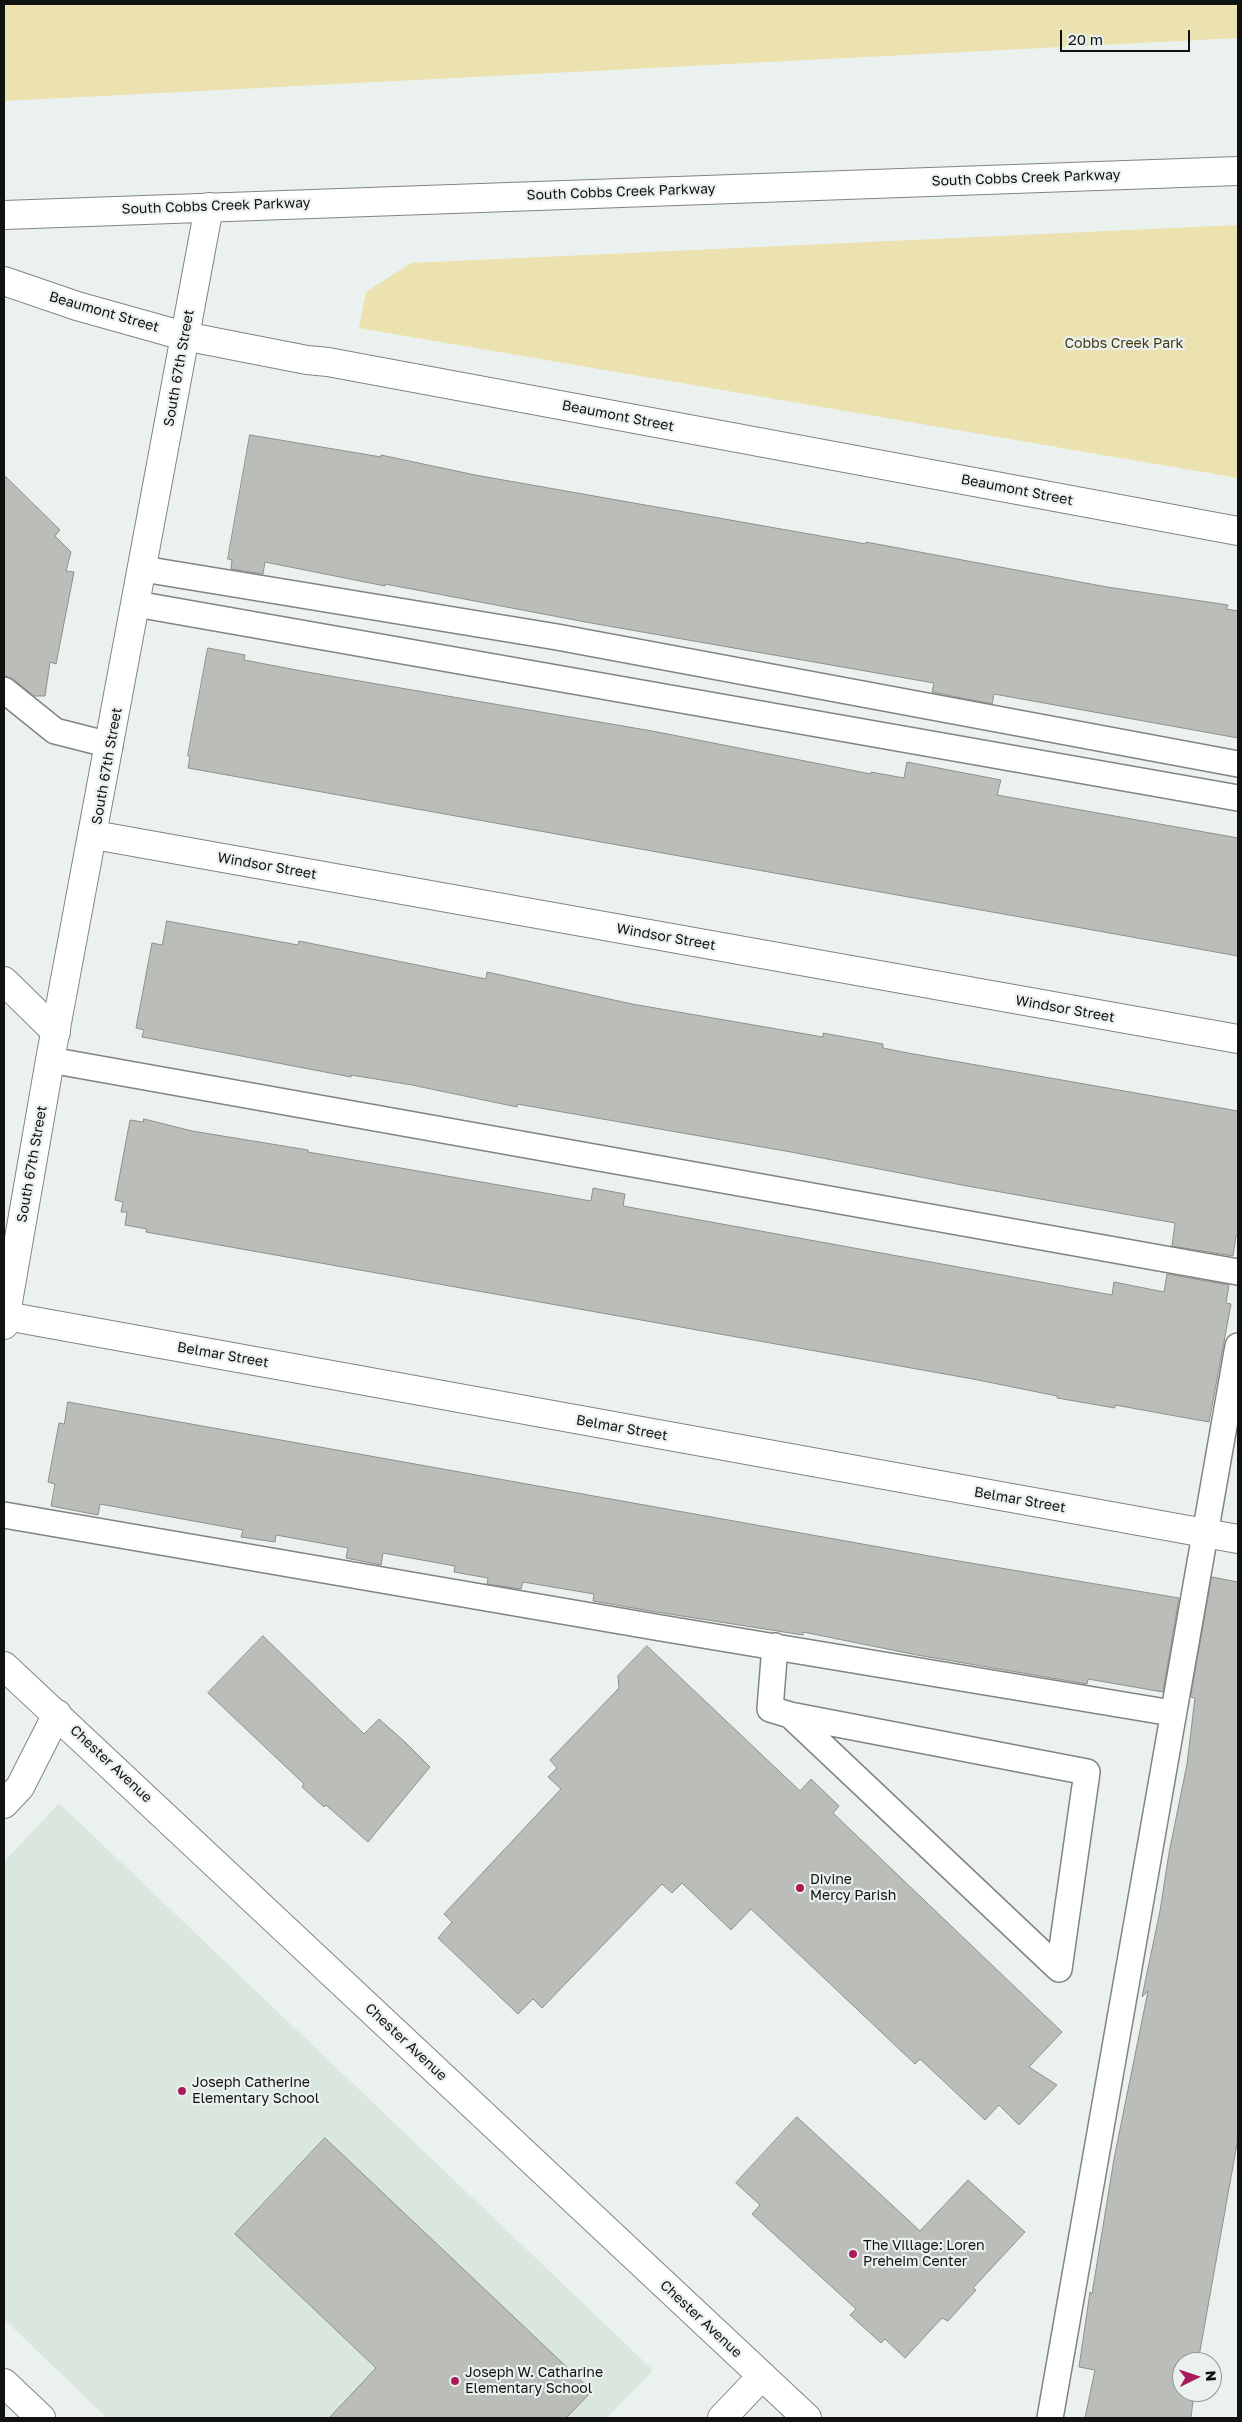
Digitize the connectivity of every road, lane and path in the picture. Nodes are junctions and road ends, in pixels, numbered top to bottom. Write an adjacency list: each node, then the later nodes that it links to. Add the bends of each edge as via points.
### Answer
1 (1238, 171): 2 (street, South Cobbs Creek Parkway)
2 (209, 207): 3 (street, South Cobbs Creek Parkway); 5 (street, South 67th Street)
3 (4, 215)
4 (4, 281): 5 (street, Beaumont Street, via 77,306)
5 (184, 336): 6 (street, Beaumont Street); 7 (street, South 67th Street)
6 (1238, 532)
7 (143, 570): 8 (street, South 67th Street); 11 (lane, via 557,637)
8 (136, 604): 10 (street, South 67th Street); 12 (lane)
9 (4, 690): 10 (lane, via 55,731)
10 (110, 745): 13 (street, South 67th Street)
11 (1238, 764)
12 (1238, 798)
13 (94, 834): 15 (street, South 67th Street); 16 (street, Windsor Street)
14 (4, 981): 15 (street)
15 (56, 1032): 17 (street, South 67th Street)
16 (1238, 1039)
17 (50, 1060): 18 (lane); 19 (street, South 67th Street)
18 (1238, 1272)
19 (5, 1321): 22 (street, Belmar Street)
20 (1238, 1346): 22 (lane)
21 (4, 1515): 24 (lane)
22 (1204, 1533): 23 (street, Belmar Street); 26 (lane)
23 (1238, 1539)
24 (776, 1646): 26 (lane); 28 (lane, via 770,1709)
25 (4, 1666): 27 (street, Chester Avenue)
26 (1172, 1713): 35 (lane)
27 (57, 1714): 29 (street, via 20,1787); 30 (street, Chester Avenue)
28 (790, 1715): 28 (lane, via 1086,1772 1059,1969 818,1742)
29 (4, 1804)
30 (762, 2376): 33 (street); 34 (street, Chester Avenue)
31 (4, 2383): 32 (street)
32 (41, 2418)
33 (722, 2418)
34 (807, 2418)
35 (1050, 2418)

